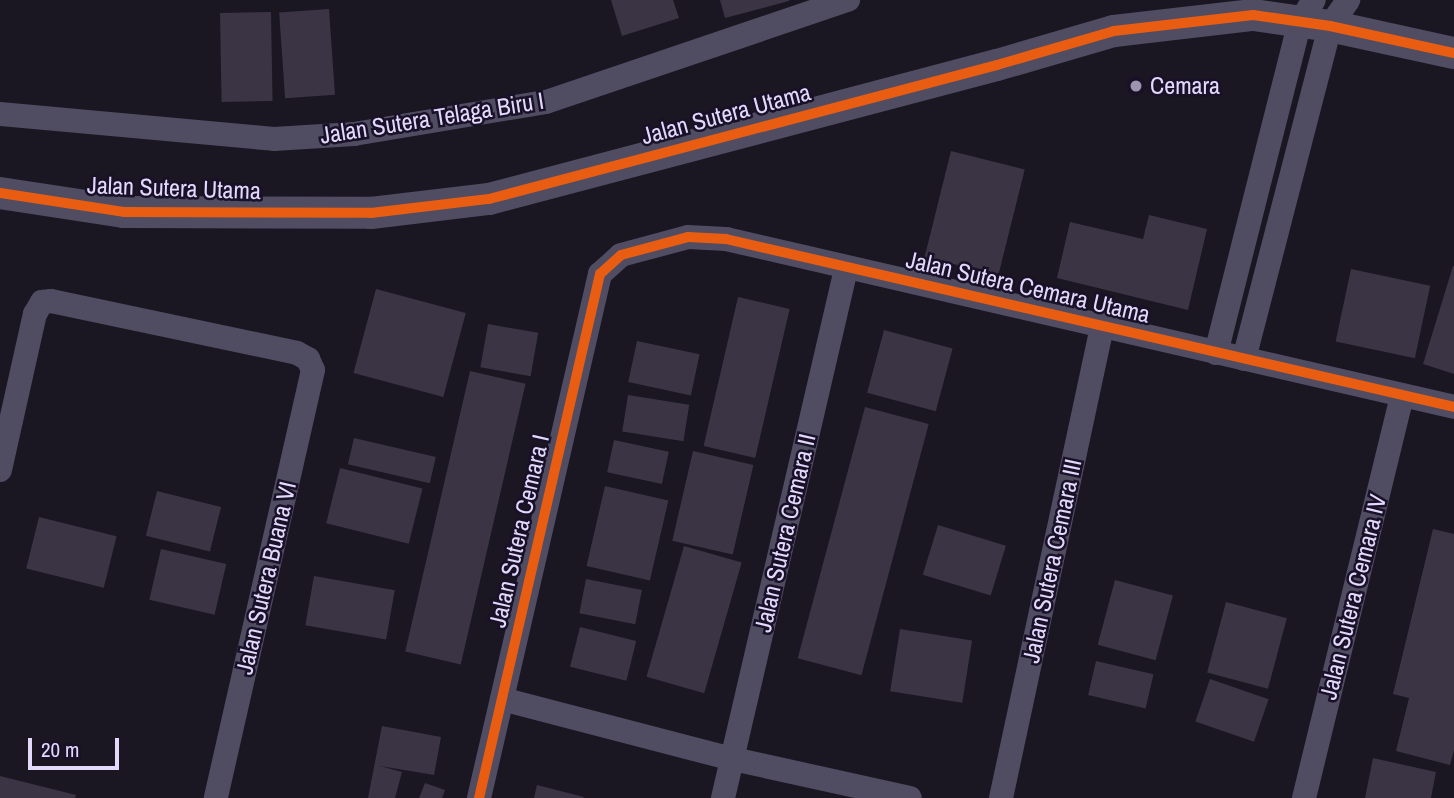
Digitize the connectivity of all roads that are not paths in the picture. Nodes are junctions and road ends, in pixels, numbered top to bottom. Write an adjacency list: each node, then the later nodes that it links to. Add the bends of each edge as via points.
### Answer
1 (848, 0): 5 (street, Jalan Sutera Telaga Biru I, via 546,102 354,134 274,139)
2 (1348, 0): 3 (street)
3 (1315, 16): 4 (street, Jalan Sutera Utama); 6 (street, Jalan Sutera Utama, via 1253,15 1114,31 489,199 371,213 137,212); 10 (street); 11 (street)
4 (1454, 53)
5 (0, 114)
6 (0, 194)
7 (846, 269): 8 (street, Jalan Sutera Cemara Utama, via 726,239 688,237 621,255); 9 (street, Jalan Sutera Cemara Utama); 16 (street, Jalan Sutera Cemara II)
8 (600, 274): 15 (street, Jalan Sutera Cemara I)
9 (1103, 324): 10 (street, Jalan Sutera Cemara Utama); 21 (street, Jalan Sutera Cemara III)
10 (1216, 352): 11 (street, Jalan Sutera Cemara Utama)
11 (1244, 359): 12 (street, Jalan Sutera Cemara Utama)
12 (1402, 396): 13 (street, Jalan Sutera Cemara Utama); 22 (street, Jalan Sutera Cemara IV)
13 (1454, 407)
14 (0, 470): 17 (street, Jalan Sutera Buana VI, via 35,314 42,302 284,350 308,359 313,370)
15 (502, 699): 16 (street); 18 (street, Jalan Sutera Cemara I)
16 (733, 759): 19 (street, Jalan Sutera Cemara II); 20 (street)
17 (216, 798)
18 (479, 798)
19 (723, 798)
20 (911, 798)
21 (1001, 798)
22 (1304, 798)

